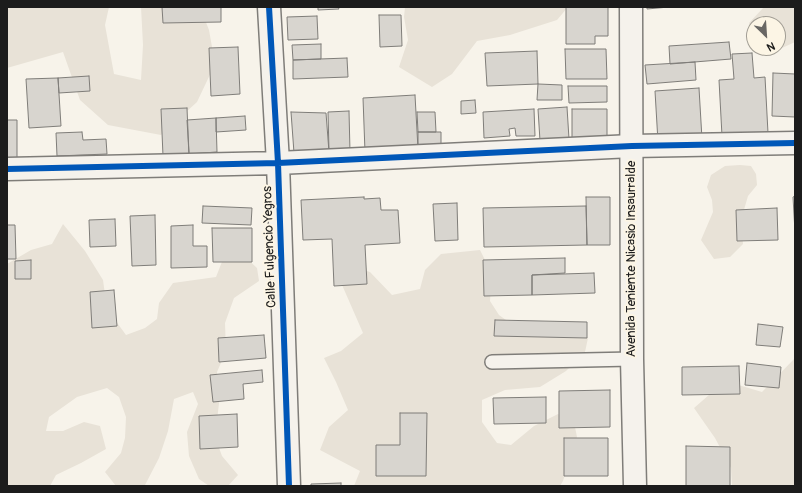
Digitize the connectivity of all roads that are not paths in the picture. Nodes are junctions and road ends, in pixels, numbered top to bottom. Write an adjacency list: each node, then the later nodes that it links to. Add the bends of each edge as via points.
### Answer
1 (270, 7): 5 (street, Calle Fulgencio Yegros)
2 (631, 7): 4 (street, Avenida Teniente Nicasio Insaurralde)
3 (795, 143): 4 (street)
4 (632, 146): 5 (street); 7 (street, Avenida Teniente Nicasio Insaurralde)
5 (278, 164): 6 (street); 9 (street, Calle Fulgencio Yegros)
6 (7, 169)
7 (632, 359): 8 (lane); 10 (street, Avenida Teniente Nicasio Insaurralde)
8 (492, 362)
9 (289, 486)
10 (635, 486)

